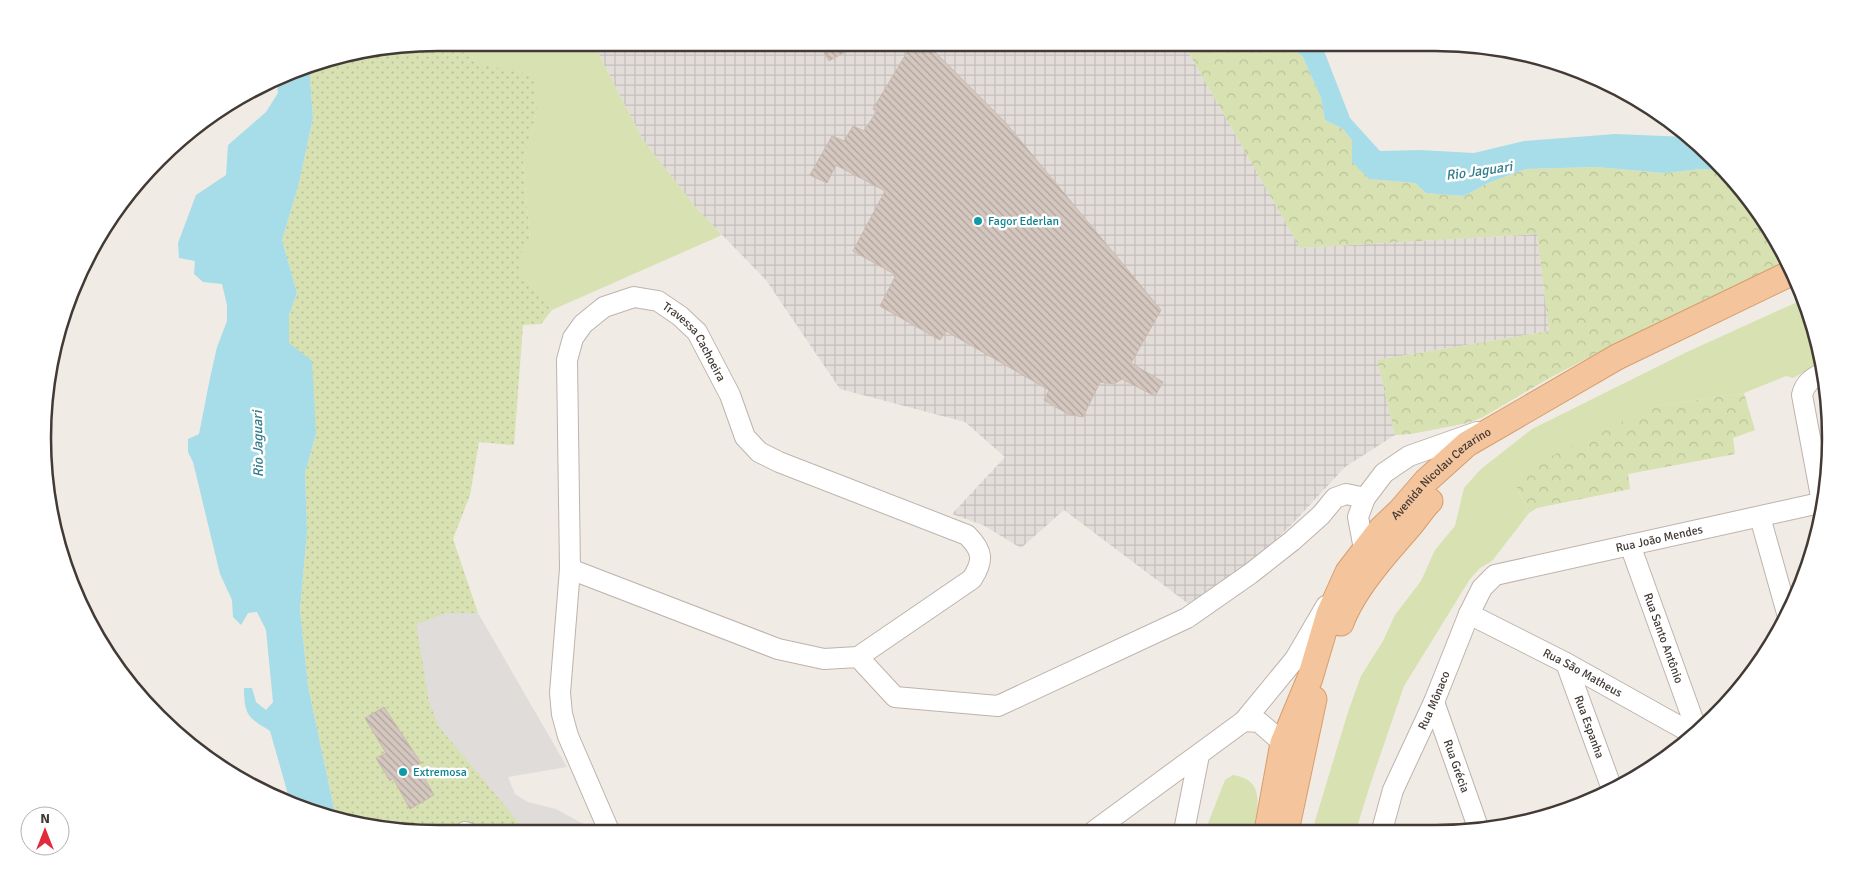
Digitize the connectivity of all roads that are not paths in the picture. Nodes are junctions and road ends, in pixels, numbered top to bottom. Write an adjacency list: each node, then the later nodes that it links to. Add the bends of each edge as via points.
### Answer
1 (1786, 276): 4 (main road, Avenida Nicolau Cezarino, via 1617,357)
2 (1792, 289): 30 (main road, Avenida Nicolau Cezarino, via 1582,391 1482,453 1448,482 1388,550 1344,616 1314,700)
3 (1816, 376): 5 (street, via 1804,386 1802,395)
4 (1505, 422): 6 (street, via 1409,456 1384,473); 10 (main road, Avenida Nicolau Cezarino, via 1467,444 1426,481)
5 (1819, 481)
6 (1365, 498): 10 (street, via 1358,517); 16 (street, via 1346,494 1336,498 1292,541 1187,618 998,706 896,697)
7 (1815, 504): 8 (street, Rua João Mendes)
8 (1760, 517): 9 (street, Rua João Mendes); 14 (street)
9 (1630, 546): 13 (street, Rua João Mendes); 20 (street, Rua Santo Antônio)
10 (1364, 549): 12 (main road, Avenida Nicolau Cezarino)
11 (570, 569): 16 (street, via 778,648 824,659); 16 (street, Travessa Cachoeira, via 567,360 573,338 583,324 604,307 634,297 658,301 697,332 730,395 745,437 759,452 966,535 977,545 981,554 972,579); 26 (street, Travessa Cachoeira, via 560,693 562,714)
12 (1348, 572): 19 (street, via 1314,623 1295,659); 22 (main road, Avenida Nicolau Cezarino, via 1329,614 1310,678)
13 (1495, 575): 15 (street, Rua Mônaco, via 1482,588)
14 (1784, 604)
15 (1469, 614): 17 (street, Rua São Matheus); 18 (street, Rua Mônaco)
16 (858, 658)
17 (1566, 663): 21 (street, Rua São Matheus); 24 (street, Rua Espanha)
18 (1434, 702): 25 (street, Rua Grécia); 31 (street, Rua Mônaco, via 1393,790)
19 (1244, 721): 22 (street, via 1259,722); 23 (street)
20 (1695, 724)
21 (1688, 731)
22 (1283, 743): 29 (main road, Avenida Nicolau Cezarino)
23 (1199, 755): 27 (street); 28 (street)
24 (1610, 783)
25 (1477, 822)
26 (606, 825)
27 (1102, 825)
28 (1185, 825)
29 (1268, 825)
30 (1287, 825)
31 (1383, 825)

